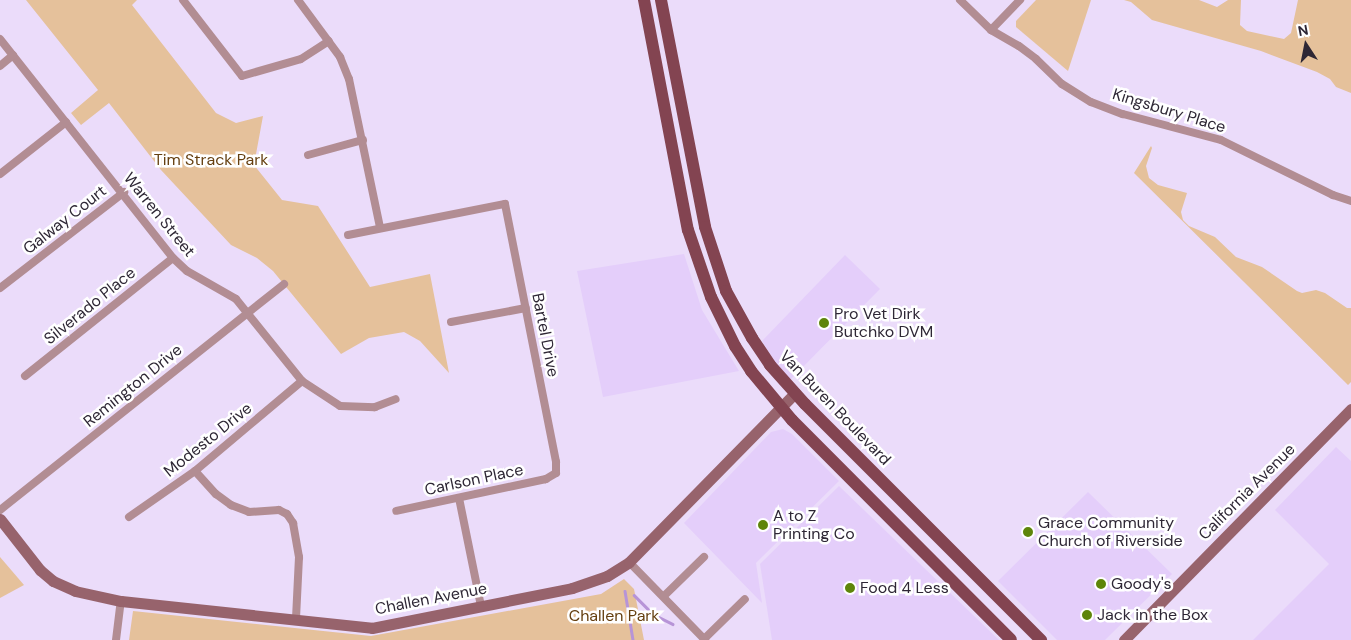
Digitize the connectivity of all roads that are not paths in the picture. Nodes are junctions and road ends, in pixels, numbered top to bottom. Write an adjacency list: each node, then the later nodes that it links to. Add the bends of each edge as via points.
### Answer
1 (183, 0): 9 (street, via 242,76 301,59)
2 (298, 0): 9 (street)
3 (644, 0): 16 (main road)
4 (661, 0): 20 (main road, Van Buren Boulevard)
5 (960, 0): 7 (street, Kingsbury Place)
6 (1020, 0): 7 (street)
7 (991, 30): 18 (street, Kingsbury Place, via 1036,58 1062,84 1091,102 1221,140)
8 (0, 39): 10 (street, Warren Street)
9 (329, 41): 13 (street, via 349,78)
10 (13, 56): 11 (street); 12 (street, Warren Street)
11 (0, 66)
12 (66, 122): 15 (street); 17 (street, Warren Street)
13 (363, 140): 14 (street); 19 (street)
14 (308, 155)
15 (0, 174)
16 (676, 174): 20 (main road, via 685,175 696,219); 26 (main road, via 692,248)
17 (124, 192): 22 (street, Warren Street); 24 (street, Galway Court)
18 (1351, 201)
19 (380, 228): 21 (street); 25 (street, Bartel Drive, via 506,204)
20 (707, 233): 29 (main road, Van Buren Boulevard, via 726,290)
21 (348, 235)
22 (173, 258): 27 (street, Warren Street, via 187,271 236,299); 30 (street, Silverado Place)
23 (284, 284): 27 (street, Remington Drive)
24 (0, 288)
25 (526, 308): 28 (street); 37 (street, Bartel Drive)
26 (717, 311): 29 (main road, via 724,310 730,315 749,346); 34 (main road, via 751,371)
27 (248, 312): 31 (street, Warren Street); 39 (street, Remington Drive)
28 (451, 322)
29 (763, 355): 32 (main road, Van Buren Boulevard)
30 (25, 376)
31 (302, 381): 33 (street, Warren Street, via 340,406 375,406); 36 (street, Modesto Drive)
32 (795, 394): 34 (street, Challen Avenue); 53 (main road, Van Buren Boulevard)
33 (396, 399)
34 (781, 407): 44 (street, Challen Avenue); 52 (main road)
35 (1351, 409): 54 (street, California Avenue)
36 (195, 471): 41 (street, Modesto Drive); 49 (street, via 231,505 250,512 279,510 287,514 293,523 300,557)
37 (556, 473): 38 (street, Carlson Place, via 546,479)
38 (459, 498): 40 (street, Carlson Place); 48 (street)
39 (0, 510)
40 (396, 511)
41 (129, 517)
42 (0, 519): 47 (street, Challen Avenue, via 40,570 53,581 75,591)
43 (704, 557): 45 (street)
44 (629, 562): 45 (street); 48 (street, Challen Avenue, via 607,576 583,585)
45 (664, 596): 51 (street)
46 (745, 599): 51 (street)
47 (121, 601): 49 (street, Challen Avenue); 50 (street)
48 (481, 606): 49 (street, Challen Avenue, via 372,628)
49 (296, 618)
50 (116, 640)
51 (705, 640)
52 (1012, 640)
53 (1041, 640)
54 (1124, 640)

